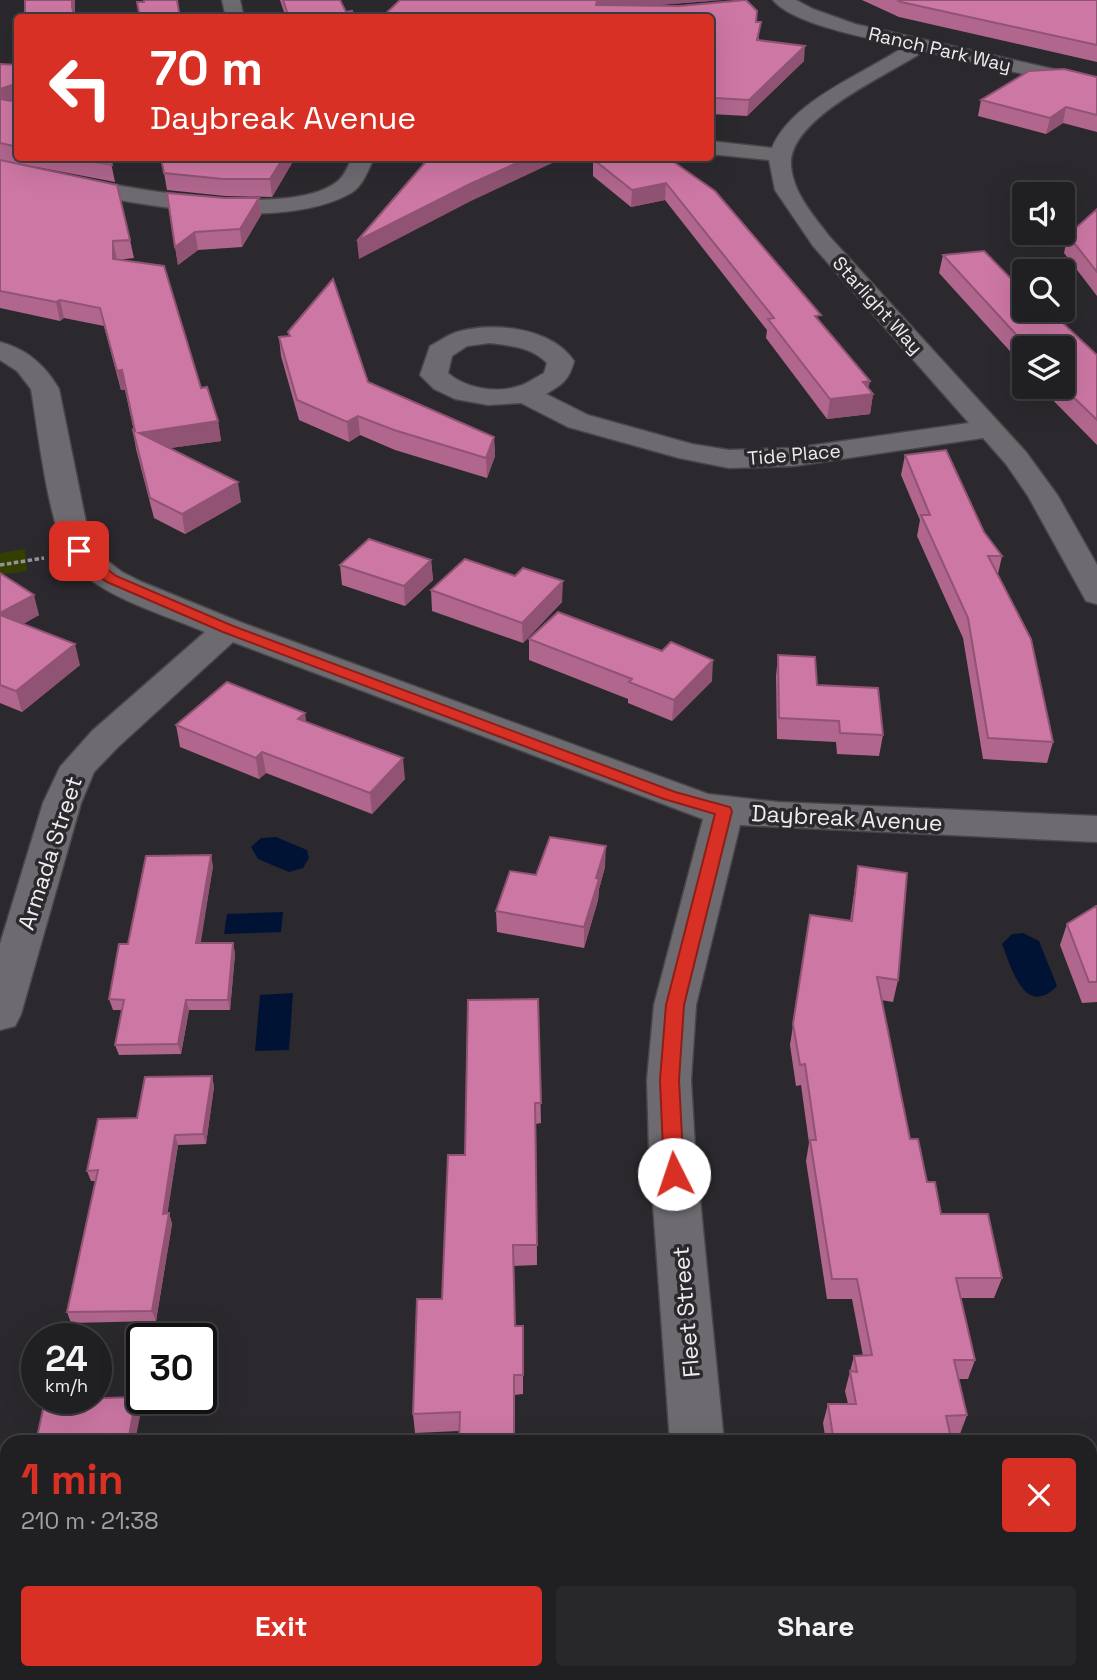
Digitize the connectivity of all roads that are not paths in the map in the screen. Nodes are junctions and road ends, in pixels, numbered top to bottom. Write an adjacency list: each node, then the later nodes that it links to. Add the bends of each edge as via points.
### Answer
1 (784, 2): 2 (street); 3 (street, Ranch Park Way, via 831,23)
2 (762, 5)
3 (920, 44): 4 (street, Ranch Park Way); 6 (street, via 822,105 796,128)
4 (1097, 85)
5 (714, 147): 6 (street)
6 (780, 155): 11 (street, Starlight Way, via 791,197 821,241)
7 (361, 161): 8 (street, via 349,183 334,193 259,205 155,198)
8 (0, 169)
9 (0, 350): 13 (street, Daybreak Avenue, via 27,365 45,389 72,532 87,561 111,579)
10 (525, 394): 11 (street, Tide Place, via 578,421 729,459 794,457)
11 (988, 429): 12 (street, Starlight Way, via 1029,475)
12 (1097, 594)
13 (228, 629): 14 (street, Daybreak Avenue, via 670,795); 16 (street, Armada Street, via 78,768 62,803)
14 (724, 811): 15 (street, Daybreak Avenue); 17 (street, Fleet Street, via 675,1005 669,1080)
15 (1097, 829)
16 (0, 1014)
17 (695, 1435)

